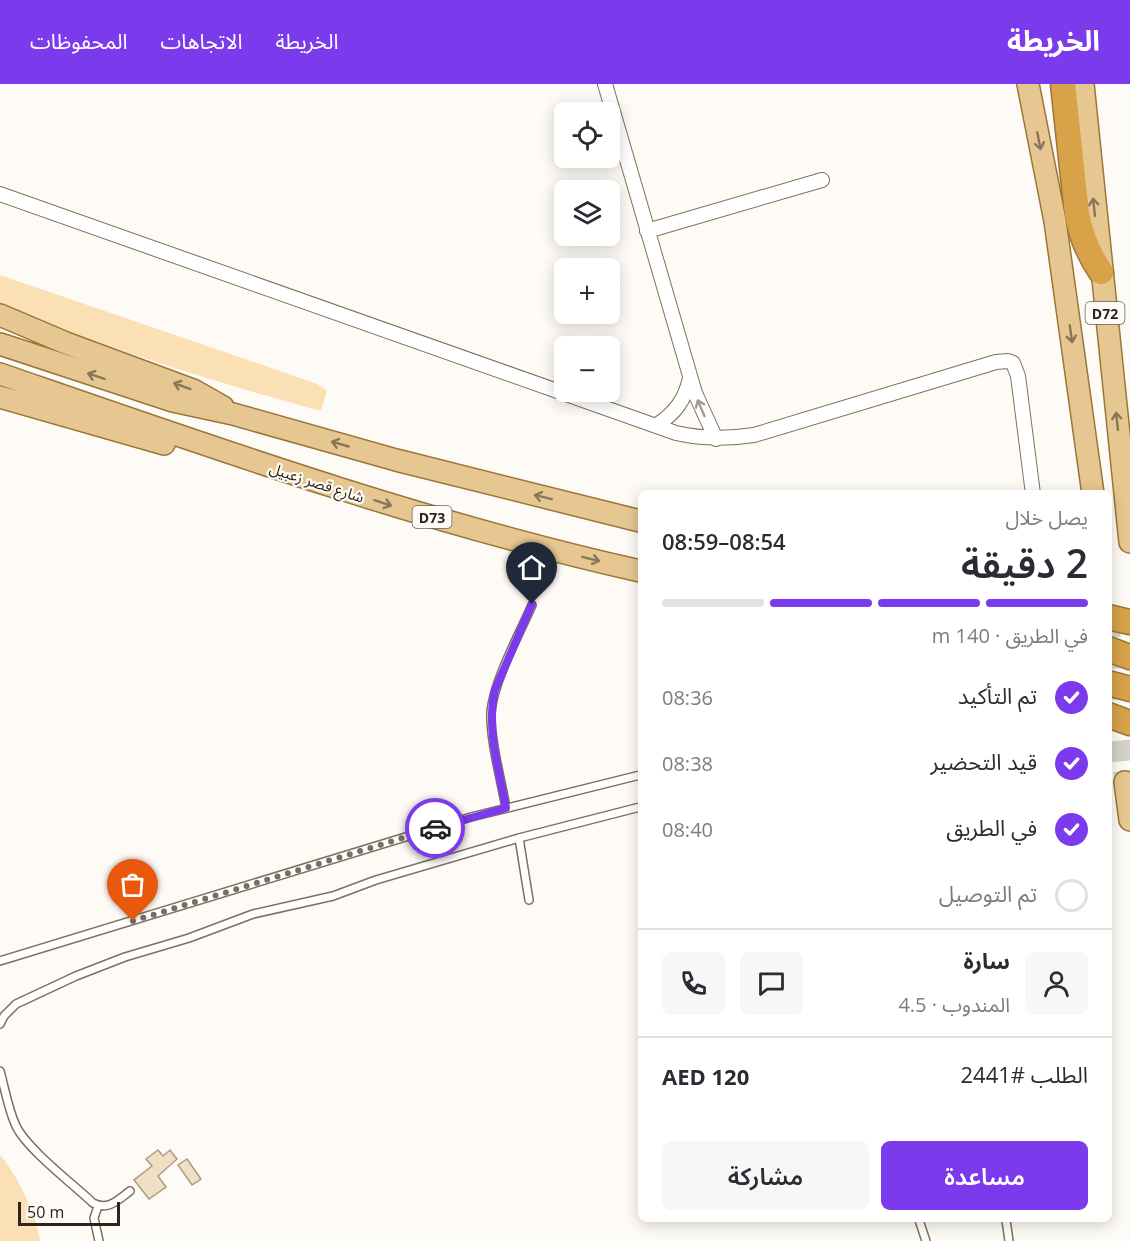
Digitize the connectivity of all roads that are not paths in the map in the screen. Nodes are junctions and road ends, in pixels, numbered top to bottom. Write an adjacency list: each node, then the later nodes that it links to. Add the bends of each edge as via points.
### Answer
1 (606, 84): 7 (street)
2 (1028, 84): 19 (main road, D72, one-way to 19, via 1055,221)
3 (1063, 84): 8 (highway, via 1081,235)
4 (1083, 84): 8 (main road, D72, one-way to 4)
5 (822, 180): 7 (street)
6 (0, 194): 15 (street)
7 (647, 231): 12 (street)
8 (1101, 272): 21 (main road, D72, one-way to 8)
9 (0, 315): 14 (main road, one-way to 9, via 193,390)
10 (0, 344): 14 (main road, one-way to 10, via 173,401)
11 (0, 374): 17 (main road, شارع قصر زعبيل / D73)
12 (690, 376): 15 (street, via 680,405); 16 (street, one-way to 12, via 700,409)
13 (0, 397): 17 (main road, via 175,447)
14 (233, 414): 20 (main road, one-way to 14, via 396,460)
15 (657, 425): 16 (street, via 696,438)
16 (716, 439): 18 (street, via 764,432 1008,360 1018,376)
17 (227, 453): 22 (main road, شارع قصر زعبيل / D73, one-way to 22, via 397,507)
18 (1032, 490)
19 (1092, 490)
20 (638, 520)
21 (1130, 542)
22 (638, 571)
23 (532, 604): 36 (lane, via 493,702 492,726)
24 (1112, 618): 25 (highway)
25 (1130, 621)
26 (1112, 637): 27 (highway)
27 (1130, 641)
28 (1112, 650): 29 (highway)
29 (1130, 657)
30 (1112, 684): 31 (highway)
31 (1130, 689)
32 (1112, 716): 33 (highway)
33 (1130, 723)
34 (638, 775): 36 (lane)
35 (1125, 782): 38 (main road)
36 (506, 808): 41 (lane)
37 (638, 808): 39 (lane)
38 (1130, 820)
39 (519, 838): 40 (lane); 42 (lane, via 343,893 253,914 108,962 24,1000)
40 (529, 900)
41 (0, 961)
42 (0, 1024)
43 (0, 1071): 45 (lane, via 20,1133)
44 (130, 1191): 45 (lane, via 111,1205)
45 (98, 1206): 48 (lane, via 94,1218)
46 (920, 1222): 49 (lane)
47 (1006, 1222): 50 (lane)
48 (99, 1241)
49 (926, 1241)
50 (1009, 1241)

